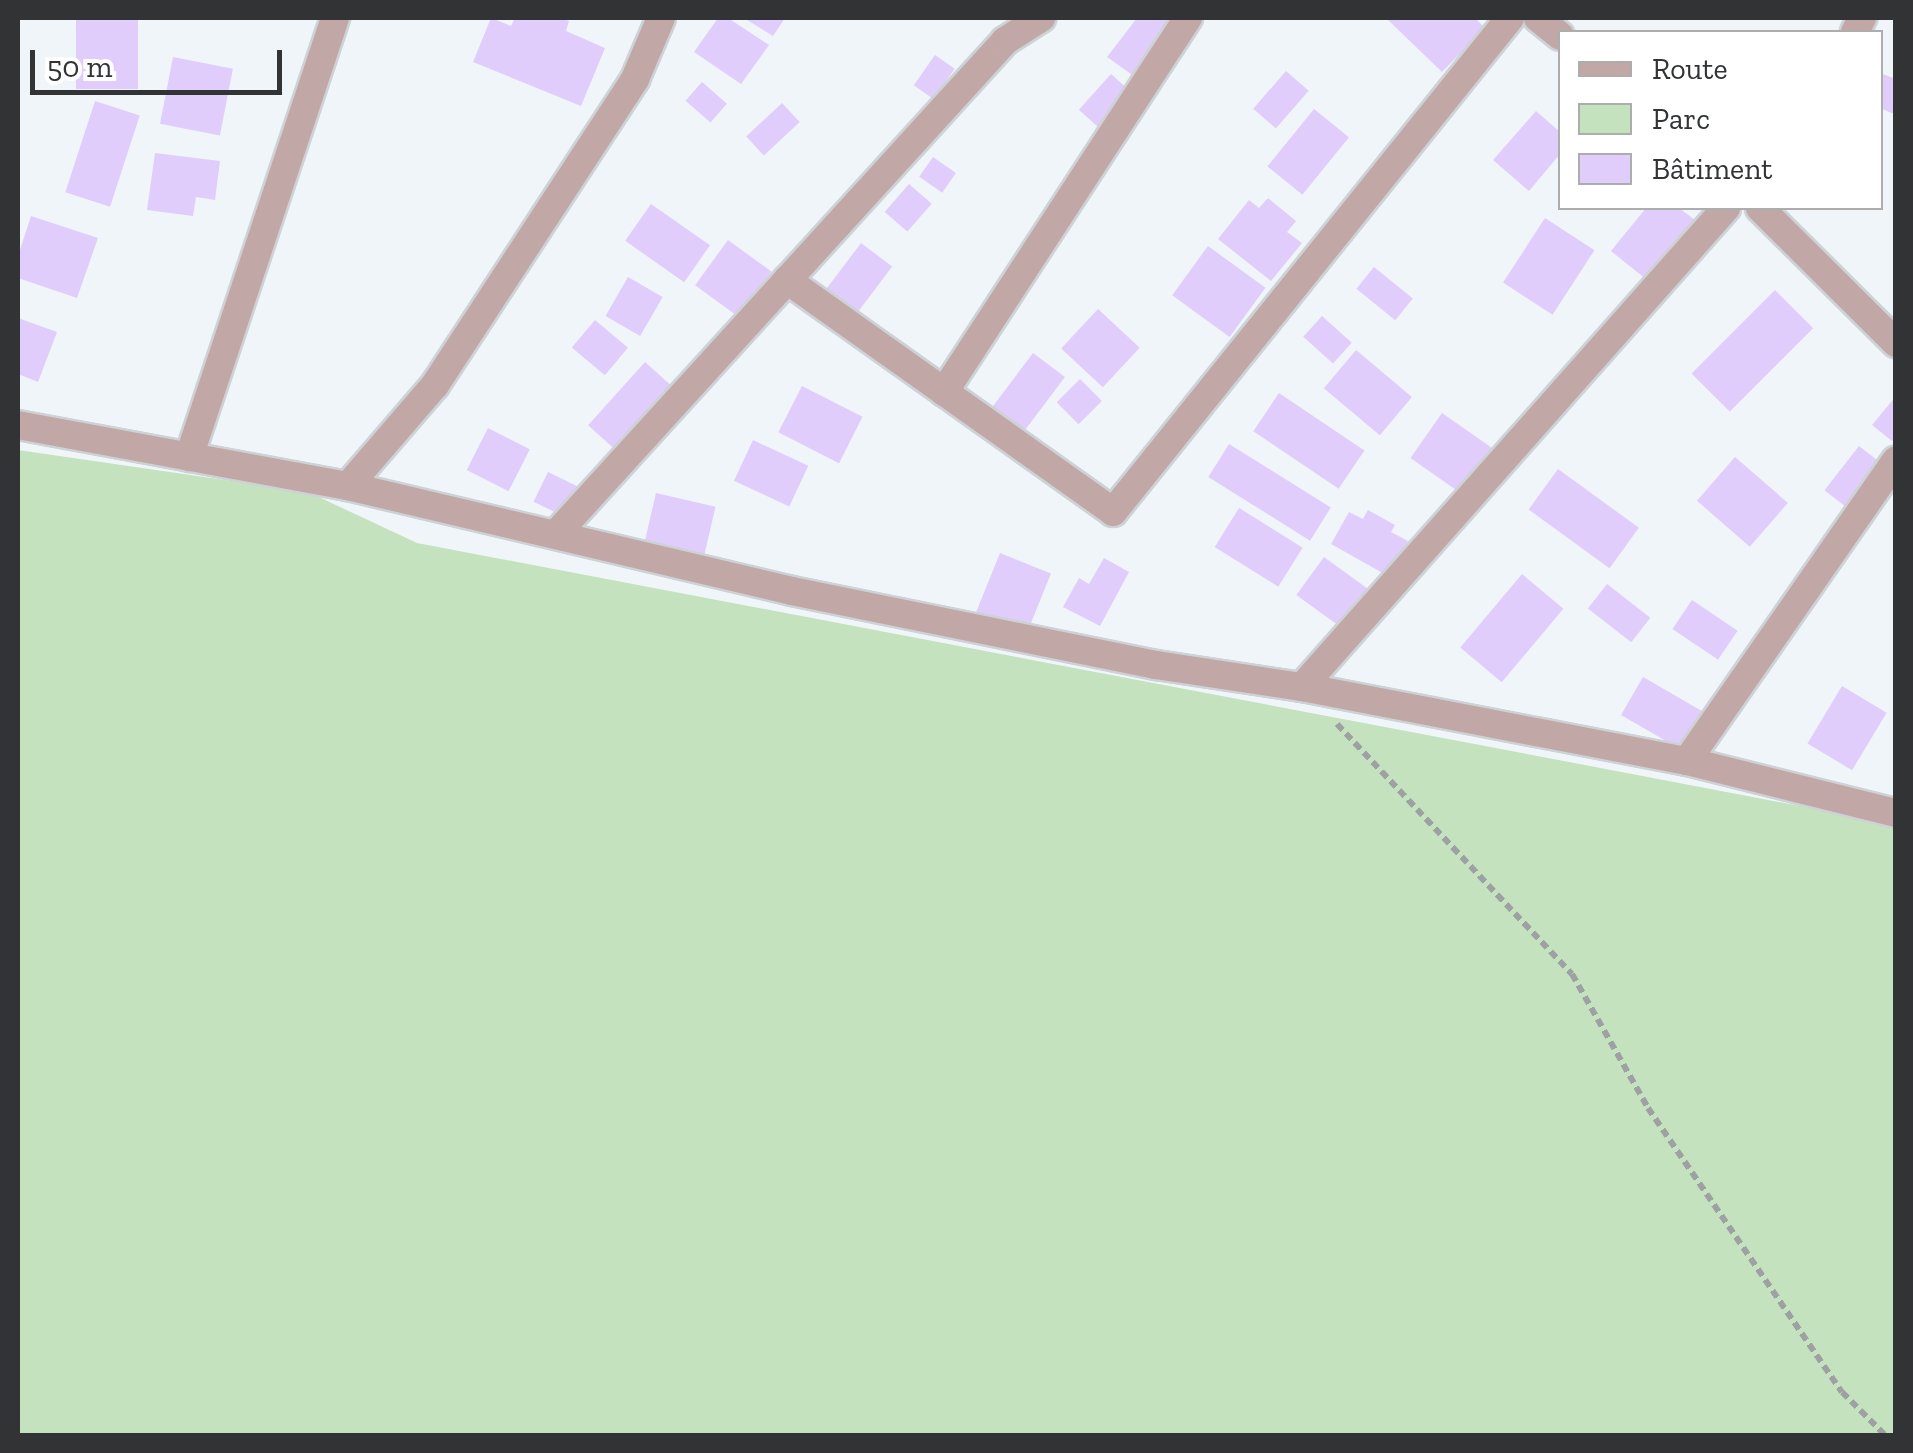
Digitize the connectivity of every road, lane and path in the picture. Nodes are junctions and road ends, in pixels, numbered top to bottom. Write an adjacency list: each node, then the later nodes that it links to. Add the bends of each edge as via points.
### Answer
1 (335, 18): 14 (street)
2 (660, 18): 16 (street, via 635,78 435,385)
3 (1042, 18): 10 (street, via 1005,40)
4 (1188, 18): 12 (street)
5 (1510, 18): 12 (street, via 1113,512)
6 (1538, 18): 7 (street)
7 (1558, 34)
8 (1724, 210): 18 (street)
9 (1762, 210): 11 (street)
10 (787, 280): 12 (street); 17 (street)
11 (1896, 343)
12 (944, 392)
13 (18, 424): 14 (street)
14 (189, 457): 16 (street)
15 (1896, 460): 19 (street)
16 (348, 486): 17 (street)
17 (557, 533): 18 (street, via 792,591 1156,665)
18 (1302, 687): 19 (street); 21 (path, via 1572,974 1648,1108 1842,1392)
19 (1688, 761): 20 (street)
20 (1896, 813)
21 (1886, 1436)

